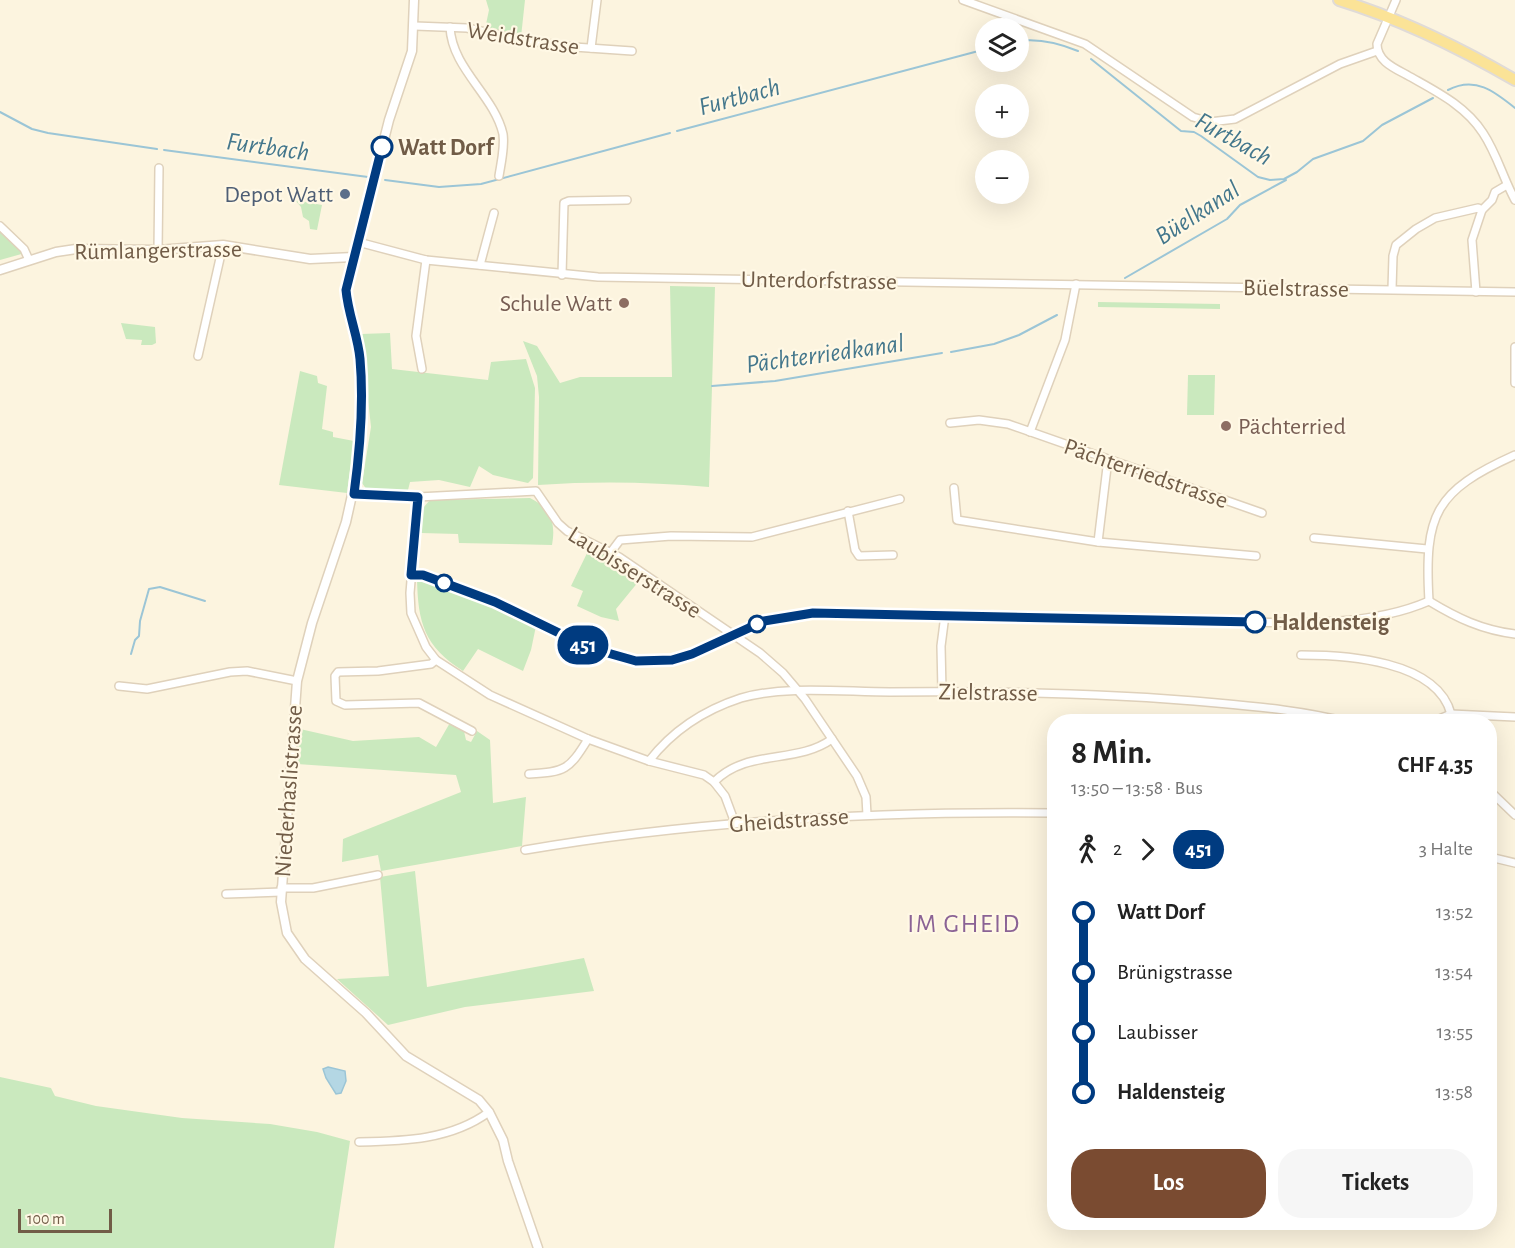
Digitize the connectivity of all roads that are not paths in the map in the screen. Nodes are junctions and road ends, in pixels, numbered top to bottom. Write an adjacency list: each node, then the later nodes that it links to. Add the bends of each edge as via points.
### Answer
1 (414, 0): 7 (street, Niederhaslistrasse)
2 (597, 0): 9 (street)
3 (963, 0): 11 (street, via 1085,44 1193,117 1210,122 1235,119 1340,63)
4 (1340, 0): 6 (main road)
5 (1396, 0): 6 (street)
6 (1389, 17): 11 (street); 12 (main road)
7 (415, 26): 8 (street, Weidstrasse); 21 (street, Niederhaslistrasse, via 412,51 389,120)
8 (450, 27): 9 (street, Weidstrasse); 14 (street, via 462,64 499,123 503,147)
9 (591, 48): 10 (street, Weidstrasse)
10 (632, 51)
11 (1377, 51): 15 (street, via 1384,60 1449,99 1470,117 1491,147)
12 (1515, 80)
13 (159, 168): 23 (street)
14 (499, 176)
15 (1507, 185): 17 (street); 18 (street, via 1495,192)
16 (627, 200): 29 (street, via 564,203)
17 (1515, 200)
18 (1482, 210): 31 (street, via 1435,218 1396,245); 32 (street, via 1472,240)
19 (494, 213): 27 (street)
20 (0, 226): 25 (street, via 24,249)
21 (358, 242): 24 (street, Niederhaslistrasse); 26 (street, Unterdorfstrasse)
22 (223, 245): 23 (street, Rümlangerstrasse); 24 (street, Rümlangerstrasse, via 310,259); 35 (street)
23 (158, 250): 25 (street, Rümlangerstrasse, via 76,249)
24 (354, 257): 43 (street, Niederhaslistrasse, via 346,290 360,358 361,424)
25 (29, 260): 28 (street, Rümlangerstrasse)
26 (426, 260): 27 (street, Unterdorfstrasse); 36 (street, via 416,336)
27 (480, 266): 29 (street, Unterdorfstrasse)
28 (0, 270)
29 (562, 275): 30 (street, Unterdorfstrasse)
30 (1076, 284): 31 (street, Büelstrasse); 39 (street, via 1065,340)
31 (1392, 289): 32 (street, Büelstrasse)
32 (1476, 292): 33 (street, Büelstrasse)
33 (1515, 292)
34 (1515, 346): 37 (street)
35 (198, 356)
36 (422, 369)
37 (1515, 383)
38 (950, 423): 39 (street, Pächterriedstrasse, via 979,420)
39 (1030, 432): 41 (street, Pächterriedstrasse)
40 (1515, 455): 50 (street, via 1470,477 1451,494 1433,524)
41 (1108, 459): 47 (street, Pächterriedstrasse); 49 (street)
42 (954, 488): 49 (street, via 957,520)
43 (354, 494): 44 (street); 61 (street, Niederhaslistrasse)
44 (418, 497): 51 (street, Laubisserstrasse, via 536,491 567,531); 54 (street)
45 (900, 499): 46 (street)
46 (848, 511): 51 (street, via 752,537 621,540); 52 (street, via 859,556)
47 (1262, 513)
48 (1314, 538): 50 (street)
49 (1098, 542): 53 (street)
50 (1427, 549): 55 (street)
51 (612, 552): 58 (street, Laubisserstrasse)
52 (893, 555)
53 (1256, 556)
54 (411, 575): 58 (street, via 423,575 495,602 590,648 622,659 672,660 703,651); 60 (street, via 411,613)
55 (1429, 601): 56 (street, via 1386,616 1341,620); 57 (street, via 1478,627)
56 (945, 615): 58 (street, via 813,613 764,621); 63 (street)
57 (1515, 634)
58 (734, 635): 64 (street, Laubisserstrasse, via 774,665)
59 (1300, 656): 66 (street, via 1322,655 1387,664 1413,673 1440,695)
60 (436, 660): 69 (street, via 378,671 338,672 336,701 345,705 419,703); 70 (street, via 490,695)
61 (297, 681): 62 (street, via 247,671 147,689); 84 (street, Niederhaslistrasse)
62 (119, 686)
63 (942, 691): 64 (street, Zielstrasse); 65 (street, Zielstrasse, via 1176,699)
64 (799, 692): 71 (street, Laubisserstrasse); 72 (street, Zielstrasse, via 741,698 704,714 681,727)
65 (1306, 714)
66 (1450, 714)
67 (1497, 716): 68 (street)
68 (1515, 717)
69 (472, 731)
70 (588, 739): 72 (street); 73 (street, via 573,763 562,770)
71 (832, 739): 74 (street, via 808,752 745,762); 77 (street, Laubisserstrasse, via 862,786)
72 (649, 761): 74 (street, via 692,771)
73 (529, 774)
74 (714, 782): 79 (street, via 725,796)
75 (1497, 797): 78 (street)
76 (1047, 813): 77 (street, Gheidstrasse)
77 (867, 815): 79 (street, Gheidstrasse)
78 (1515, 815)
79 (735, 823): 80 (street, Gheidstrasse)
80 (525, 850)
81 (1497, 858): 82 (street)
82 (1515, 862)
83 (378, 875): 84 (street, via 314,888)
84 (281, 890): 85 (street); 86 (street, Niederhaslistrasse, via 284,923 305,959 366,1013 405,1056 479,1100)
85 (226, 894)
86 (489, 1112): 87 (street, via 433,1137); 88 (street, Niederhaslistrasse, via 503,1140)
87 (359, 1142)
88 (538, 1248)

